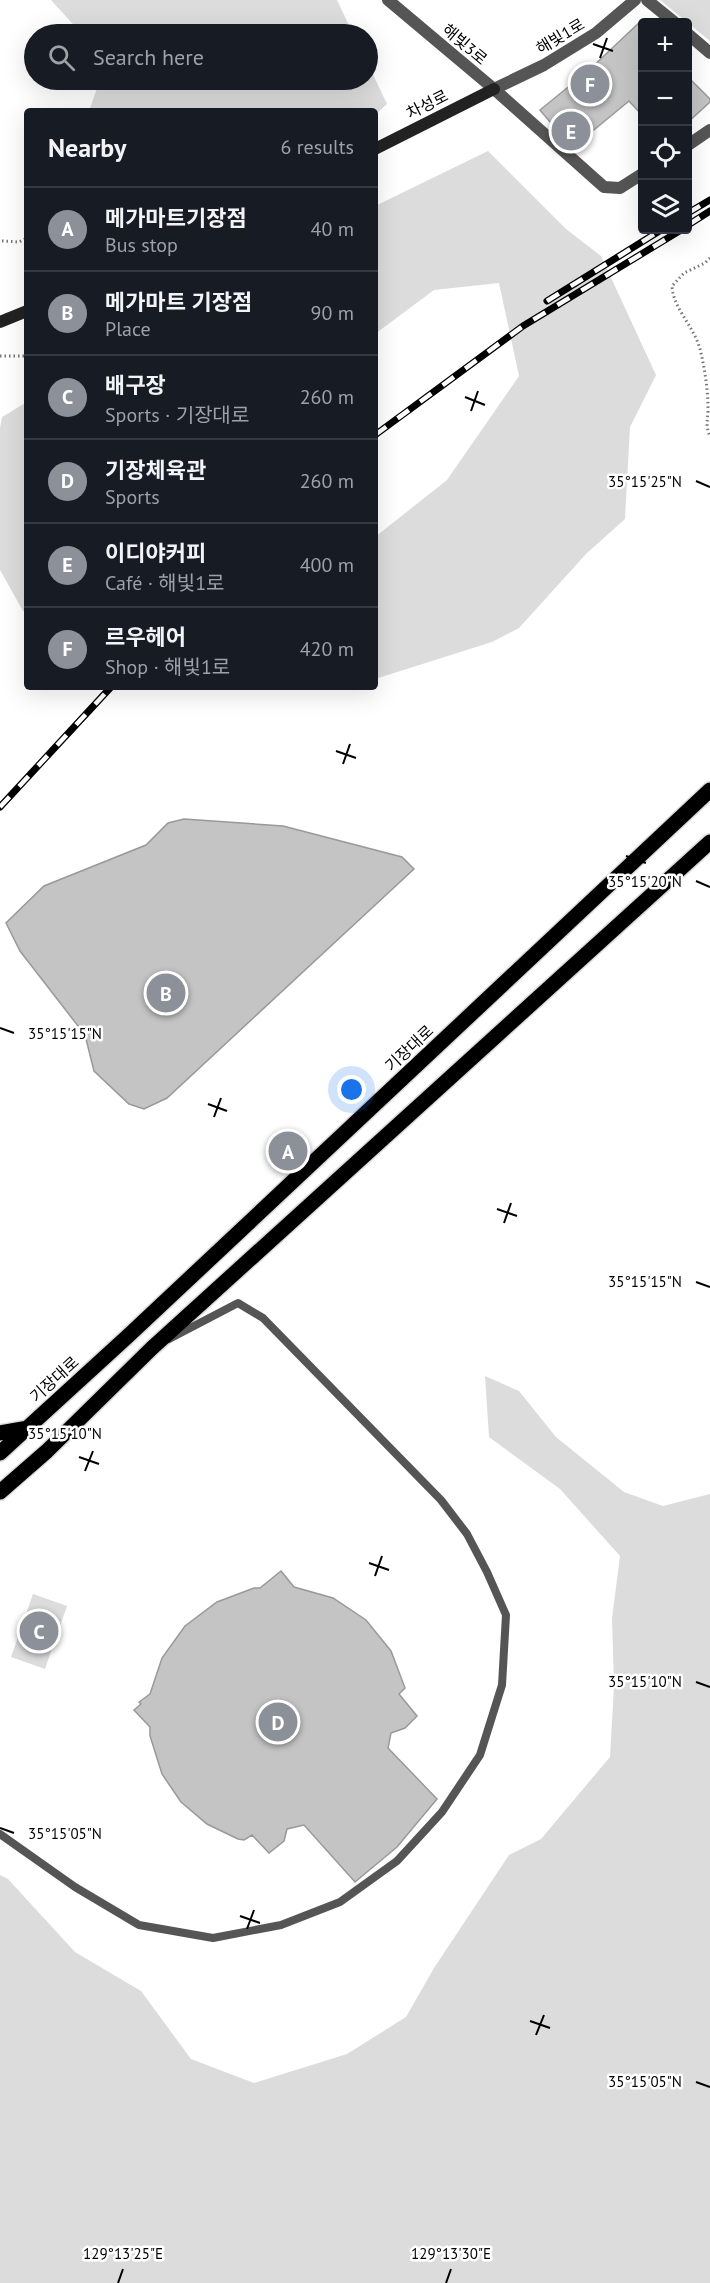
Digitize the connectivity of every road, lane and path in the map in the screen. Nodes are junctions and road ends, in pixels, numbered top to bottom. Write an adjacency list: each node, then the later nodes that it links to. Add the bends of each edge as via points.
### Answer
1 (388, 0): 7 (street, 해빛3로)
2 (635, 0): 7 (street, 해빛1로, via 596,33)
3 (647, 0): 4 (street)
4 (669, 18)
5 (692, 38): 6 (street)
6 (710, 53)
7 (494, 90): 10 (main road, 차성로); 11 (street, 해빛3로, via 604,188 620,188)
8 (710, 130): 9 (street)
9 (692, 142)
10 (378, 148)
11 (638, 177)
12 (24, 240): 13 (path)
13 (2, 241)
14 (710, 258): 19 (path, via 684,273 672,286 672,297 701,351 708,408 706,429)
15 (24, 312): 16 (main road)
16 (0, 322)
17 (0, 356): 18 (path)
18 (24, 356)
19 (710, 436)
20 (710, 790): 23 (main road, 기장대로)
21 (710, 842): 22 (main road)
22 (152, 1348): 26 (main road); 27 (lane, via 238,1303 263,1318 441,1500 460,1526 506,1615 502,1685 480,1755 442,1812 397,1861 340,1902 281,1925 213,1938 139,1925 75,1887)
23 (27, 1428): 24 (main road); 25 (main road, 기장대로)
24 (0, 1433)
25 (0, 1453)
26 (0, 1492)
27 (0, 1834)

